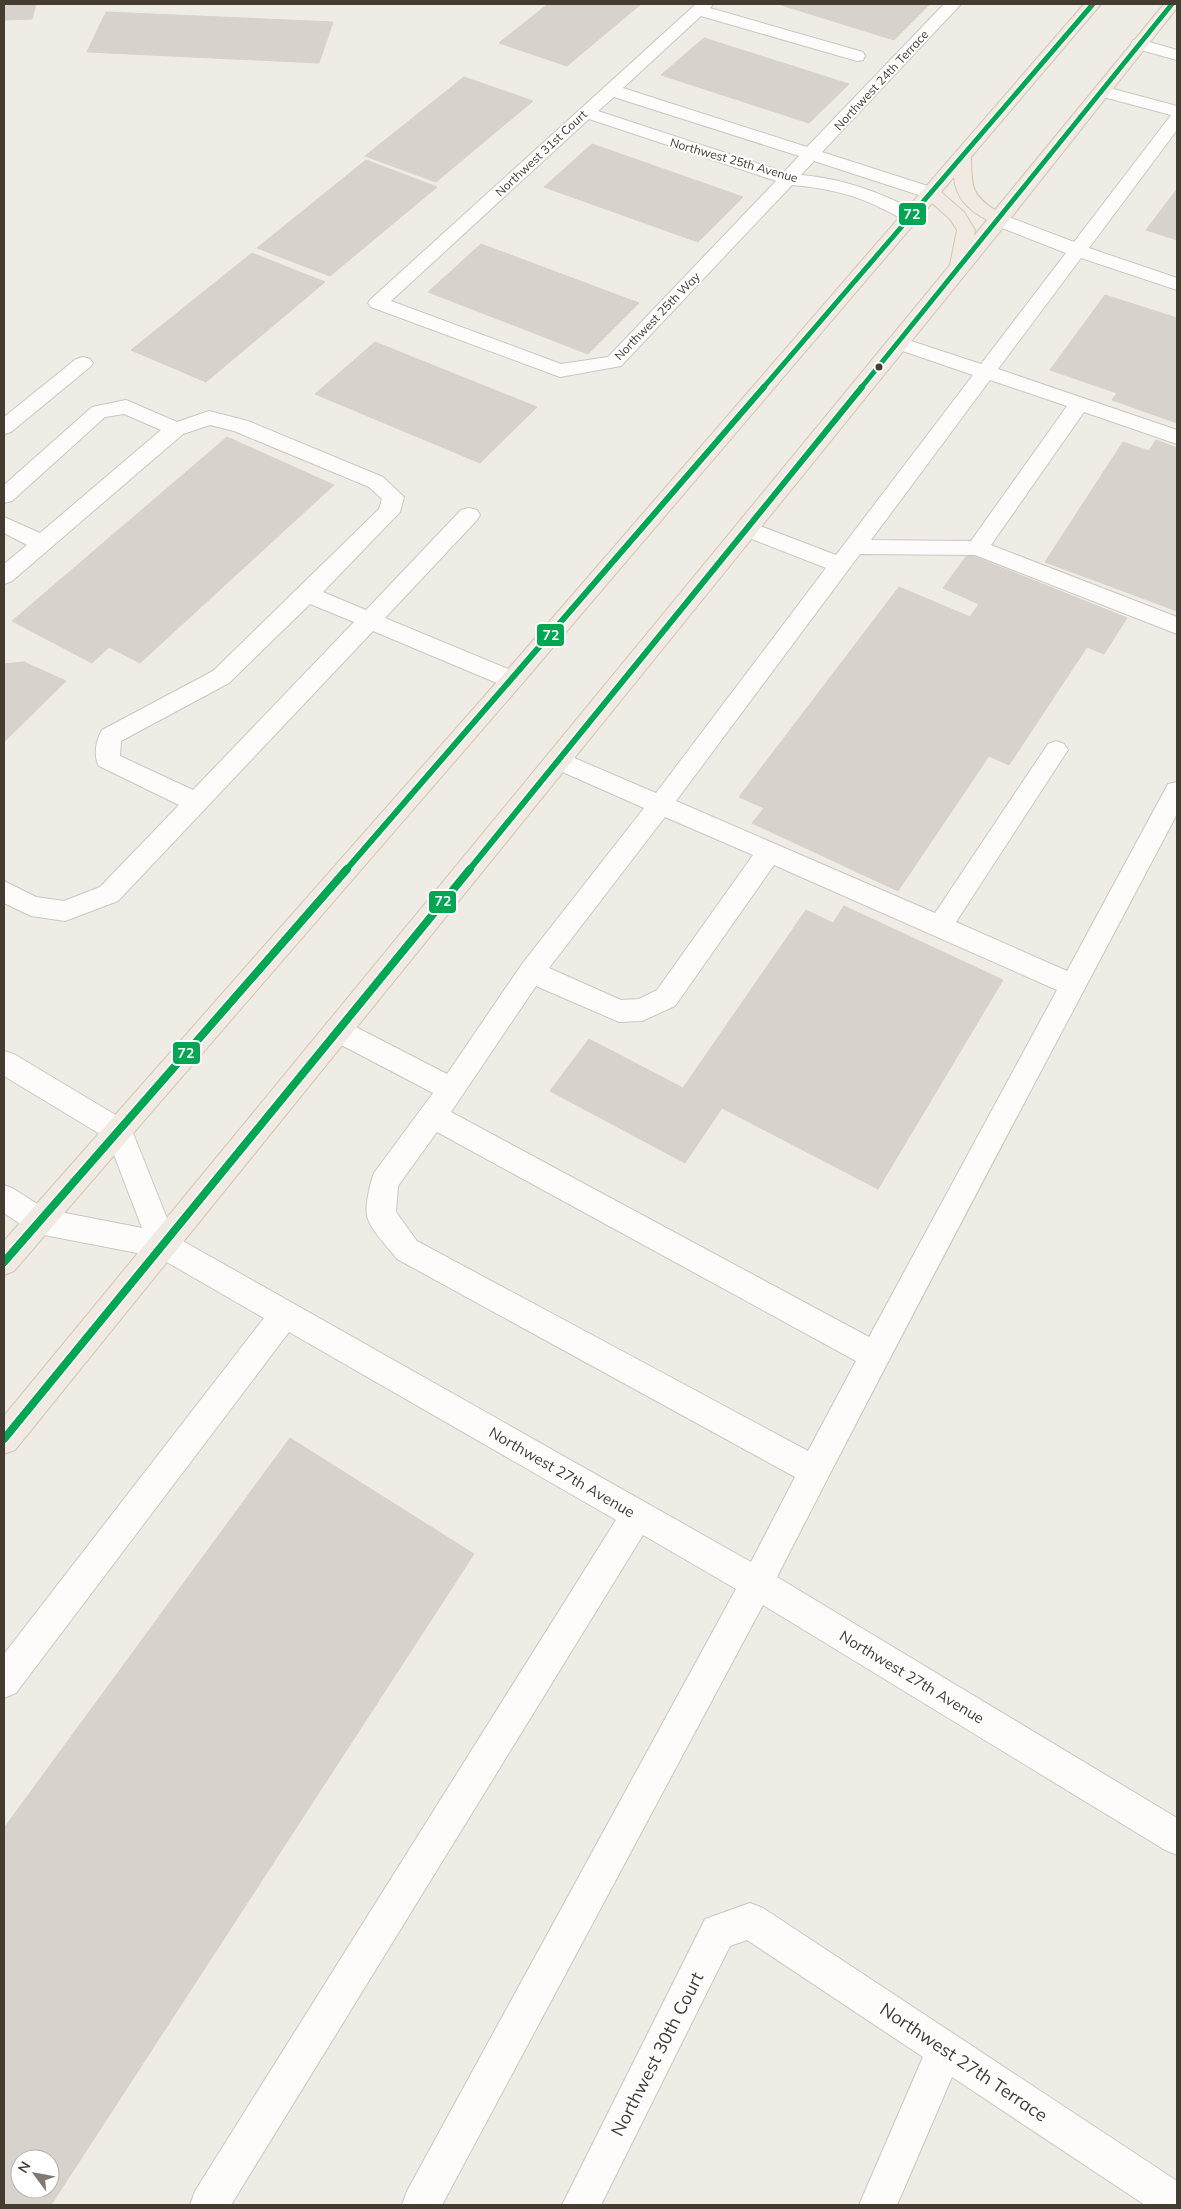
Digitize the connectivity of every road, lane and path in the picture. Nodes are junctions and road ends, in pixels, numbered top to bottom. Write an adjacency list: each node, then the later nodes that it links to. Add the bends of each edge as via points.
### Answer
1 (953, 4): 15 (street, Northwest 24th Terrace)
2 (1094, 4): 16 (main road)
3 (1172, 4): 5 (main road)
4 (702, 7): 7 (street); 8 (street, Northwest 31st Court)
5 (1139, 44): 6 (street); 9 (main road)
6 (1177, 54)
7 (857, 56)
8 (610, 90): 11 (street, Northwest 31st Court); 13 (street, Northwest 25th Avenue)
9 (1102, 91): 10 (street); 20 (main road)
10 (1177, 111)
11 (584, 112): 14 (street, Northwest 25th Avenue); 24 (street, Northwest 31st Court)
12 (1177, 118): 21 (street)
13 (704, 120): 14 (street); 15 (street, Northwest 25th Avenue)
14 (679, 144): 17 (street, Northwest 25th Avenue)
15 (809, 156): 17 (street, Northwest 25th Way); 18 (street, Northwest 25th Avenue)
16 (962, 156): 18 (main road); 20 (main road, via 963,189 972,203)
17 (789, 179): 19 (street, Northwest 25th Avenue, via 830,183 878,199); 24 (street, Northwest 25th Way, via 614,362 560,371)
18 (931, 194): 19 (main road); 22 (main road, via 957,216 966,230)
19 (910, 216): 43 (main road)
20 (999, 220): 21 (street); 22 (main road)
21 (1076, 250): 23 (street); 27 (street)
22 (958, 268): 25 (main road)
23 (1177, 284)
24 (378, 303)
25 (898, 343): 27 (street); 35 (main road)
26 (82, 363): 29 (street)
27 (985, 371): 28 (street); 38 (street)
28 (1080, 404): 31 (street); 37 (street)
29 (4, 427)
30 (176, 429): 32 (street, via 126,406 99,412); 36 (street); 40 (street, via 209,418 241,426 376,482 393,497 389,512)
31 (1177, 437)
32 (4, 496)
33 (469, 515): 41 (street)
34 (4, 524): 36 (street)
35 (747, 529): 38 (street); 45 (main road)
36 (42, 543): 39 (street)
37 (977, 548): 38 (street); 42 (street)
38 (847, 556): 48 (street)
39 (4, 576)
40 (307, 594): 41 (street); 47 (street, via 221,677 110,736 107,760)
41 (370, 619): 43 (street); 47 (street)
42 (1177, 626)
43 (512, 680): 58 (main road)
44 (1056, 750): 51 (street)
45 (556, 760): 48 (street); 54 (main road)
46 (1177, 791): 53 (street)
47 (196, 802): 50 (street, via 109,894 65,911 31,906)
48 (660, 804): 49 (street); 52 (street)
49 (768, 854): 51 (street); 52 (street, via 666,998 642,1010 619,1011)
50 (4, 892)
51 (940, 926): 53 (street)
52 (531, 972): 56 (street)
53 (1073, 985): 64 (street)
54 (337, 1030): 56 (street); 61 (main road)
55 (4, 1062): 58 (street)
56 (451, 1089): 57 (street)
57 (433, 1116): 64 (street); 66 (street, via 384,1182 381,1215 407,1250)
58 (119, 1131): 60 (main road); 61 (street)
59 (4, 1198): 60 (street)
60 (39, 1221): 61 (street, Northwest 27th Avenue); 62 (main road)
61 (163, 1245): 63 (street, Northwest 27th Avenue); 65 (main road)
62 (4, 1262)
63 (285, 1314): 67 (street, Northwest 27th Avenue); 69 (street)
64 (875, 1356): 66 (street)
65 (4, 1438)
66 (816, 1472): 68 (street)
67 (637, 1514): 68 (street, Northwest 27th Avenue); 74 (street)
68 (757, 1583): 70 (street, Northwest 27th Avenue); 75 (street)
69 (4, 1681)
70 (1177, 1838)
71 (750, 1921): 72 (street, Northwest 27th Terrace); 76 (street, Northwest 30th Court, via 718,1932)
72 (944, 2050): 73 (street, Northwest 27th Terrace); 77 (street)
73 (1177, 2204)
74 (209, 2205)
75 (421, 2205)
76 (581, 2205)
77 (878, 2205)

